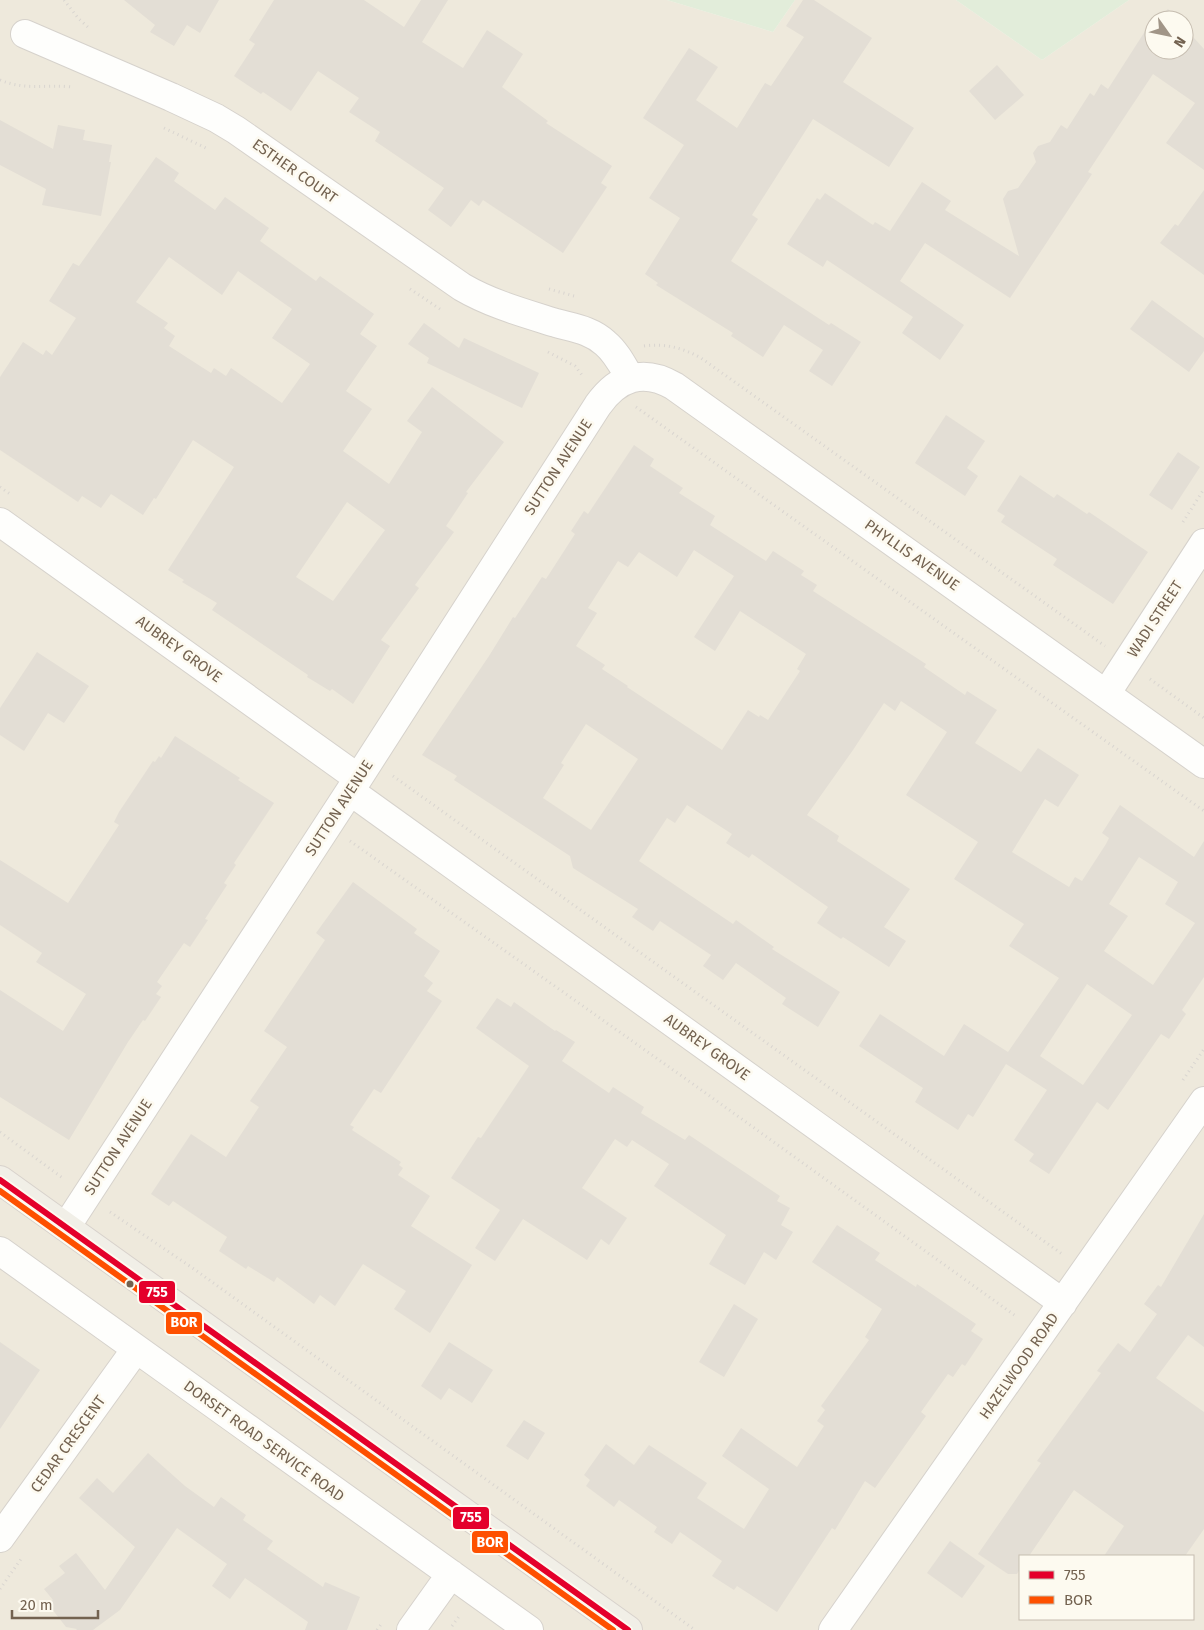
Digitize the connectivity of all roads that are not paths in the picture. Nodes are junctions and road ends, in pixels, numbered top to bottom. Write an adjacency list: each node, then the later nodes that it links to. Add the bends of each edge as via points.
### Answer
1 (25, 34): 2 (street, ESTHER COURT, via 216,118 462,287 493,302 596,336 611,349)
2 (621, 383): 5 (street, PHYLLIS AVENUE, via 641,376 674,386); 7 (street, SUTTON AVENUE, via 598,405)
3 (0, 522): 7 (street, AUBREY GROVE)
4 (1204, 543): 5 (street, WADI STREET)
5 (1106, 694): 6 (street, PHYLLIS AVENUE)
6 (1204, 764)
7 (354, 785): 10 (street, SUTTON AVENUE); 12 (street, AUBREY GROVE)
8 (1204, 1101): 12 (street, HAZELWOOD ROAD)
9 (0, 1180): 10 (main road)
10 (66, 1227): 18 (main road)
11 (0, 1251): 13 (street, DORSET ROAD SERVICE ROAD)
12 (1063, 1303): 19 (street, HAZELWOOD ROAD)
13 (136, 1349): 14 (street, CEDAR CRESCENT); 15 (street, DORSET ROAD SERVICE ROAD)
14 (0, 1538)
15 (451, 1574): 16 (street); 17 (street, DORSET ROAD SERVICE ROAD)
16 (411, 1630)
17 (529, 1630)
18 (628, 1630)
19 (834, 1630)

